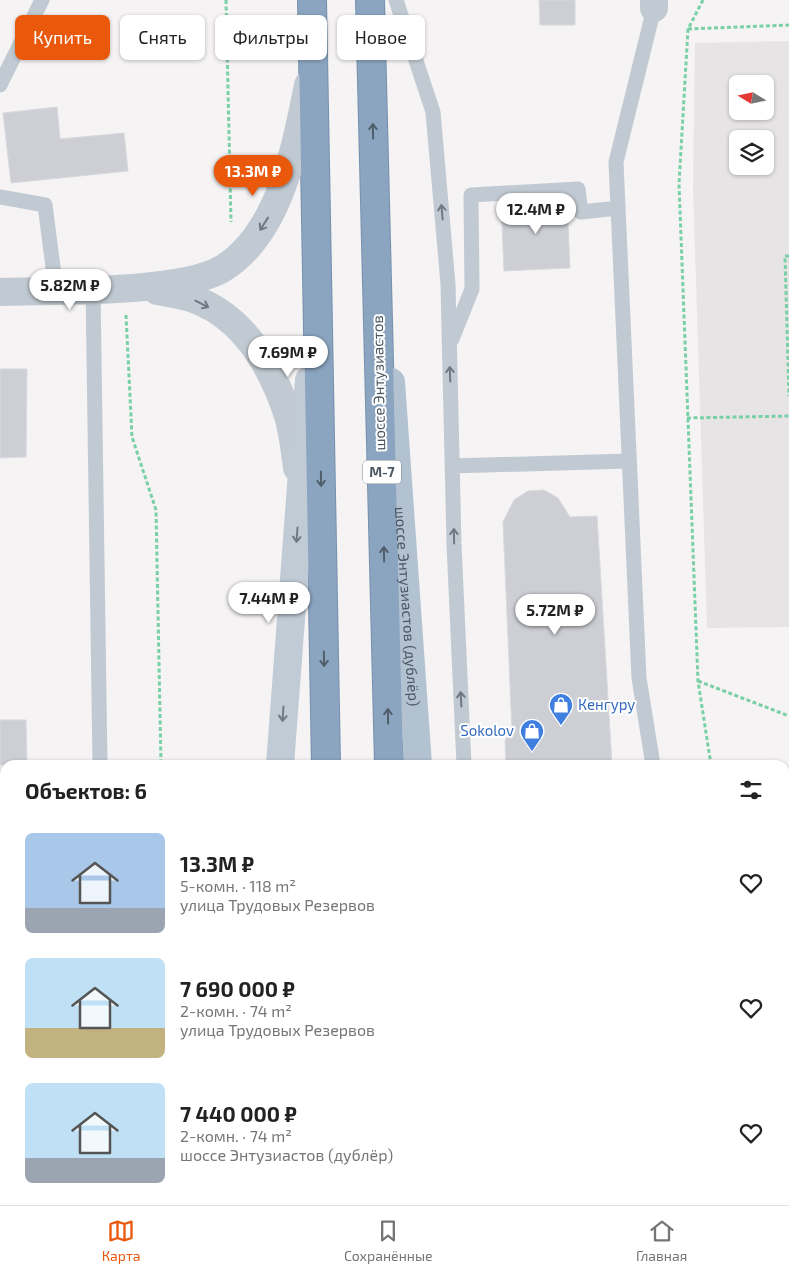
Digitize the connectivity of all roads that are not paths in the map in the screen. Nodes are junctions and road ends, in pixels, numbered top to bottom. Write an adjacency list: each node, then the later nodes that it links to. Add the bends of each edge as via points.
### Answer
1 (42, 0): 7 (lane)
2 (312, 0): 6 (highway)
3 (370, 0): 8 (highway, шоссе Энтузиастов / М-7, one-way to 3)
4 (396, 0): 16 (lane, one-way to 4, via 448,284 433,112)
5 (654, 4): 10 (lane, via 616,162)
6 (312, 61): 11 (highway); 12 (street, one-way to 12, via 293,156 266,222 244,251 221,269 198,277)
7 (0, 86)
8 (374, 180): 23 (highway, шоссе Энтузиастов / М-7, one-way to 8); 24 (main road, шоссе Энтузиастов (дублёр), via 402,509)
9 (0, 197): 14 (lane, via 45,206)
10 (618, 208): 16 (lane, via 581,212 578,189 471,195 472,289); 17 (lane)
11 (317, 272): 19 (main road); 22 (highway, one-way to 22)
12 (131, 287): 13 (street); 19 (street, one-way to 19, via 192,298 222,314 247,335 270,371 289,420)
13 (93, 288): 14 (street); 20 (lane)
14 (56, 290): 15 (street)
15 (0, 292)
16 (449, 345): 18 (lane, one-way to 16)
17 (629, 461): 18 (lane); 26 (lane, via 639,678)
18 (452, 466): 25 (lane, one-way to 18)
19 (300, 486): 21 (main road, one-way to 21)
20 (100, 760)
21 (280, 760)
22 (326, 760)
23 (389, 760)
24 (418, 760)
25 (464, 760)
26 (652, 760)

